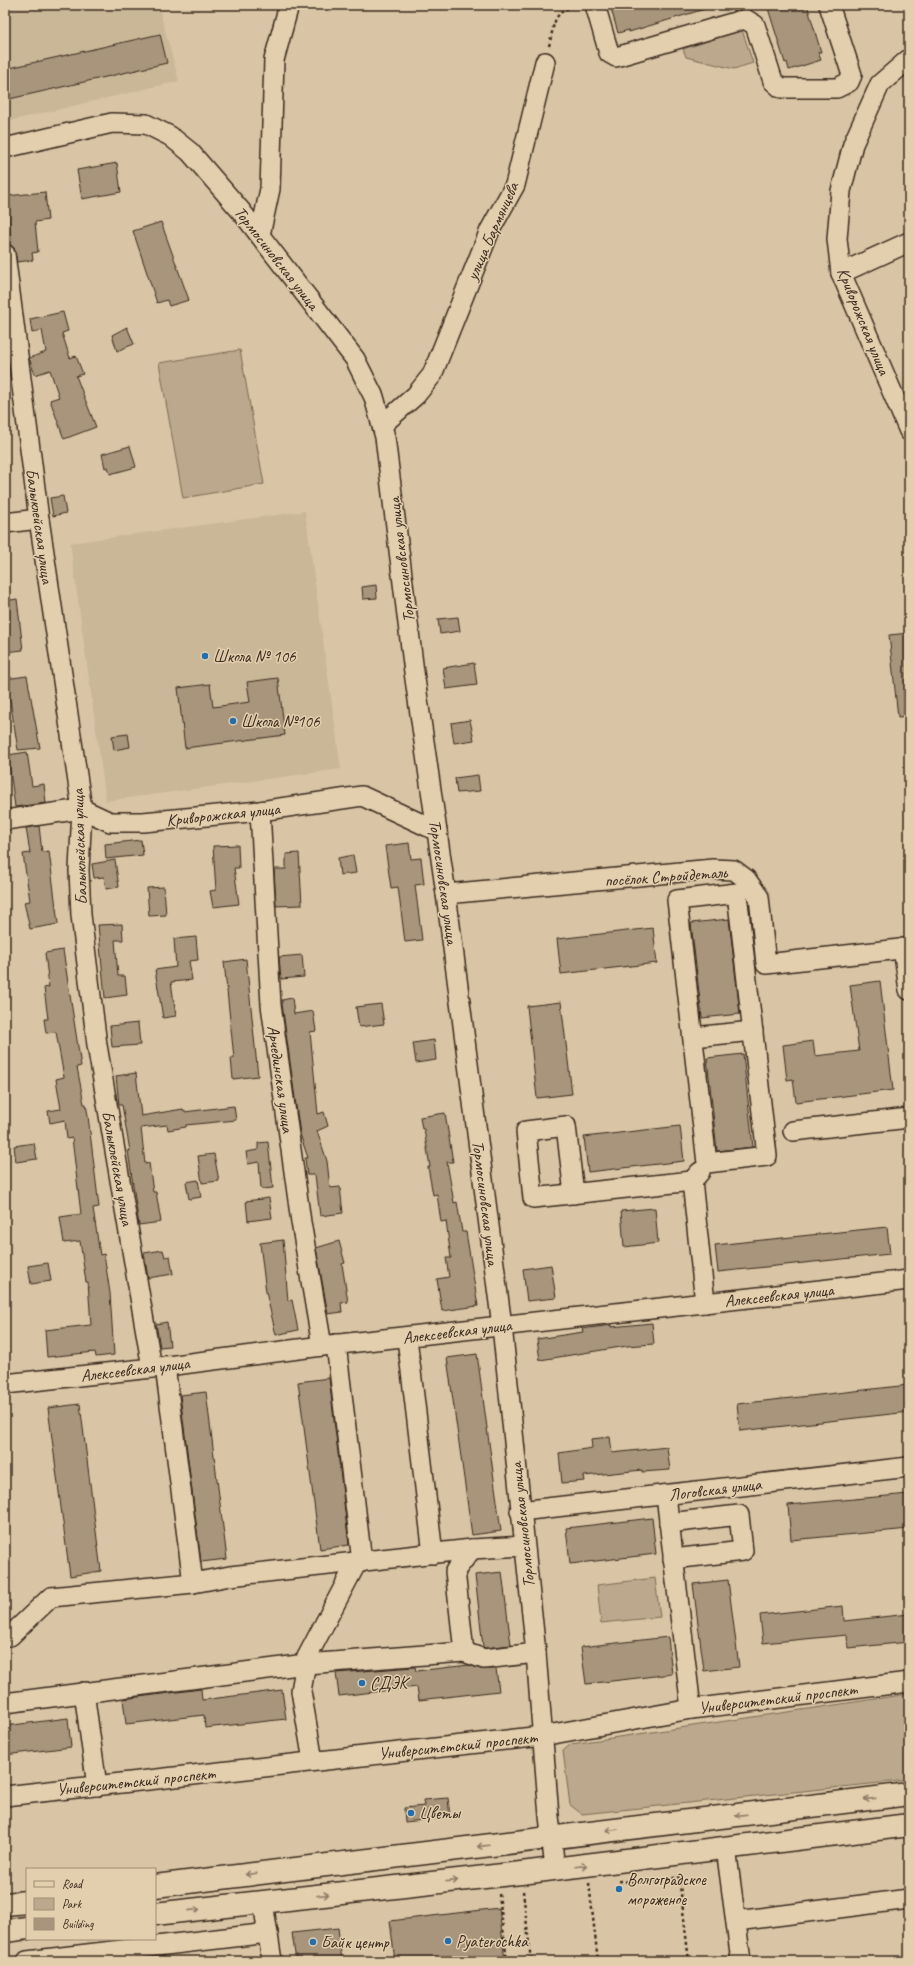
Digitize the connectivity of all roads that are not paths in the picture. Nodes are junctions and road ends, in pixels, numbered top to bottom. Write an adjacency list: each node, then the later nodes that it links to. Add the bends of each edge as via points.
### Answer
1 (290, 5): 7 (street, via 274,60 270,189)
2 (595, 5): 3 (street, via 609,53 616,57 745,19 755,25 773,81 781,88 837,88 850,82 852,75)
3 (829, 5)
4 (909, 59): 10 (street, Криворожская улица, via 880,84 853,144 841,191 837,239)
5 (545, 62): 11 (street, улица Бармянцева, via 515,185 490,230 432,374 416,395)
6 (5, 148): 7 (street, Тормосиновская улица, via 112,123 146,124 170,136 190,152)
7 (260, 235): 11 (street, Тормосиновская улица, via 355,358 374,397)
8 (909, 242): 10 (street)
9 (5, 254): 13 (street, Балыклейская улица)
10 (841, 273): 12 (street, Криворожская улица)
11 (382, 425): 18 (street, Тормосиновская улица)
12 (909, 431)
13 (39, 519): 14 (street); 15 (street, Балыклейская улица)
14 (5, 524)
15 (82, 809): 16 (street, Криворожская улица, via 110,822 143,822); 17 (street); 36 (street, Балыклейская улица, via 79,870 97,1045)
16 (260, 811): 18 (street, Криворожская улица, via 362,796); 35 (street, Арчединская улица, via 271,1005 301,1222)
17 (5, 820)
18 (437, 831): 19 (street, Тормосиновская улица)
19 (446, 894): 21 (street, посёлок Стройдеталь, via 713,869 734,870 746,879 760,897); 33 (street, Тормосиновская улица)
20 (906, 948): 21 (street); 23 (street)
21 (766, 964): 22 (street)
22 (746, 966): 24 (street); 25 (street, via 737,893 677,900)
23 (909, 990)
24 (753, 1031): 25 (street); 28 (street, via 767,1156)
25 (693, 1038): 28 (street)
26 (909, 1118): 27 (street)
27 (793, 1131)
28 (707, 1163): 29 (street)
29 (692, 1181): 30 (street); 32 (street)
30 (574, 1194)
31 (909, 1280): 32 (street, Алексеевская улица)
32 (705, 1303): 33 (street, Алексеевская улица)
33 (502, 1326): 34 (street, Алексеевская улица); 40 (street, Тормосиновская улица)
34 (407, 1338): 35 (street, Алексеевская улица); 44 (street)
35 (329, 1345): 36 (street, Алексеевская улица); 46 (street, Арчединская улица)
36 (158, 1367): 37 (street, Алексеевская улица); 47 (street, Балыклейская улица)
37 (5, 1384)
38 (909, 1467): 39 (street, Логовская улица)
39 (666, 1495): 40 (street, Логовская улица); 41 (street)
40 (520, 1511): 42 (street, Тормосиновская улица)
41 (669, 1523): 45 (street); 45 (street, via 739,1515 740,1522 743,1551)
42 (524, 1546): 43 (street); 50 (street, Тормосиновская улица)
43 (472, 1550): 44 (street); 49 (street, via 455,1572)
44 (433, 1554): 46 (street)
45 (674, 1559): 55 (street)
46 (360, 1562): 47 (street, via 230,1576); 51 (street)
47 (193, 1583): 48 (street, via 51,1597 10,1636)
48 (5, 1636)
49 (464, 1652): 50 (street, via 484,1659); 51 (street)
50 (536, 1653): 56 (street, Тормосиновская улица)
51 (306, 1664): 53 (street); 57 (street, via 301,1691)
52 (909, 1682): 55 (street, Университетский проспект)
53 (84, 1692): 54 (street); 58 (street)
54 (5, 1702)
55 (691, 1709): 56 (street, Университетский проспект)
56 (542, 1736): 57 (street, Университетский проспект); 62 (street, Тормосиновская улица)
57 (313, 1761): 58 (street, Университетский проспект)
58 (97, 1786): 60 (street, Университетский проспект)
59 (909, 1794): 62 (highway, one-way to 62)
60 (5, 1796)
61 (909, 1825): 63 (highway)
62 (550, 1838): 64 (street, Тормосиновская улица); 65 (highway, one-way to 65)
63 (726, 1848): 64 (highway, one-way to 63); 71 (street)
64 (555, 1869): 68 (highway, one-way to 64)
65 (156, 1886)
66 (909, 1899): 71 (street)
67 (26, 1902): 69 (highway)
68 (263, 1902): 70 (highway, one-way to 68); 74 (street)
69 (5, 1904)
70 (156, 1914)
71 (736, 1921): 77 (street)
72 (26, 1928): 73 (highway)
73 (5, 1931)
74 (268, 1933): 75 (street); 76 (street)
75 (27, 1961)
76 (272, 1961)
77 (741, 1961)

